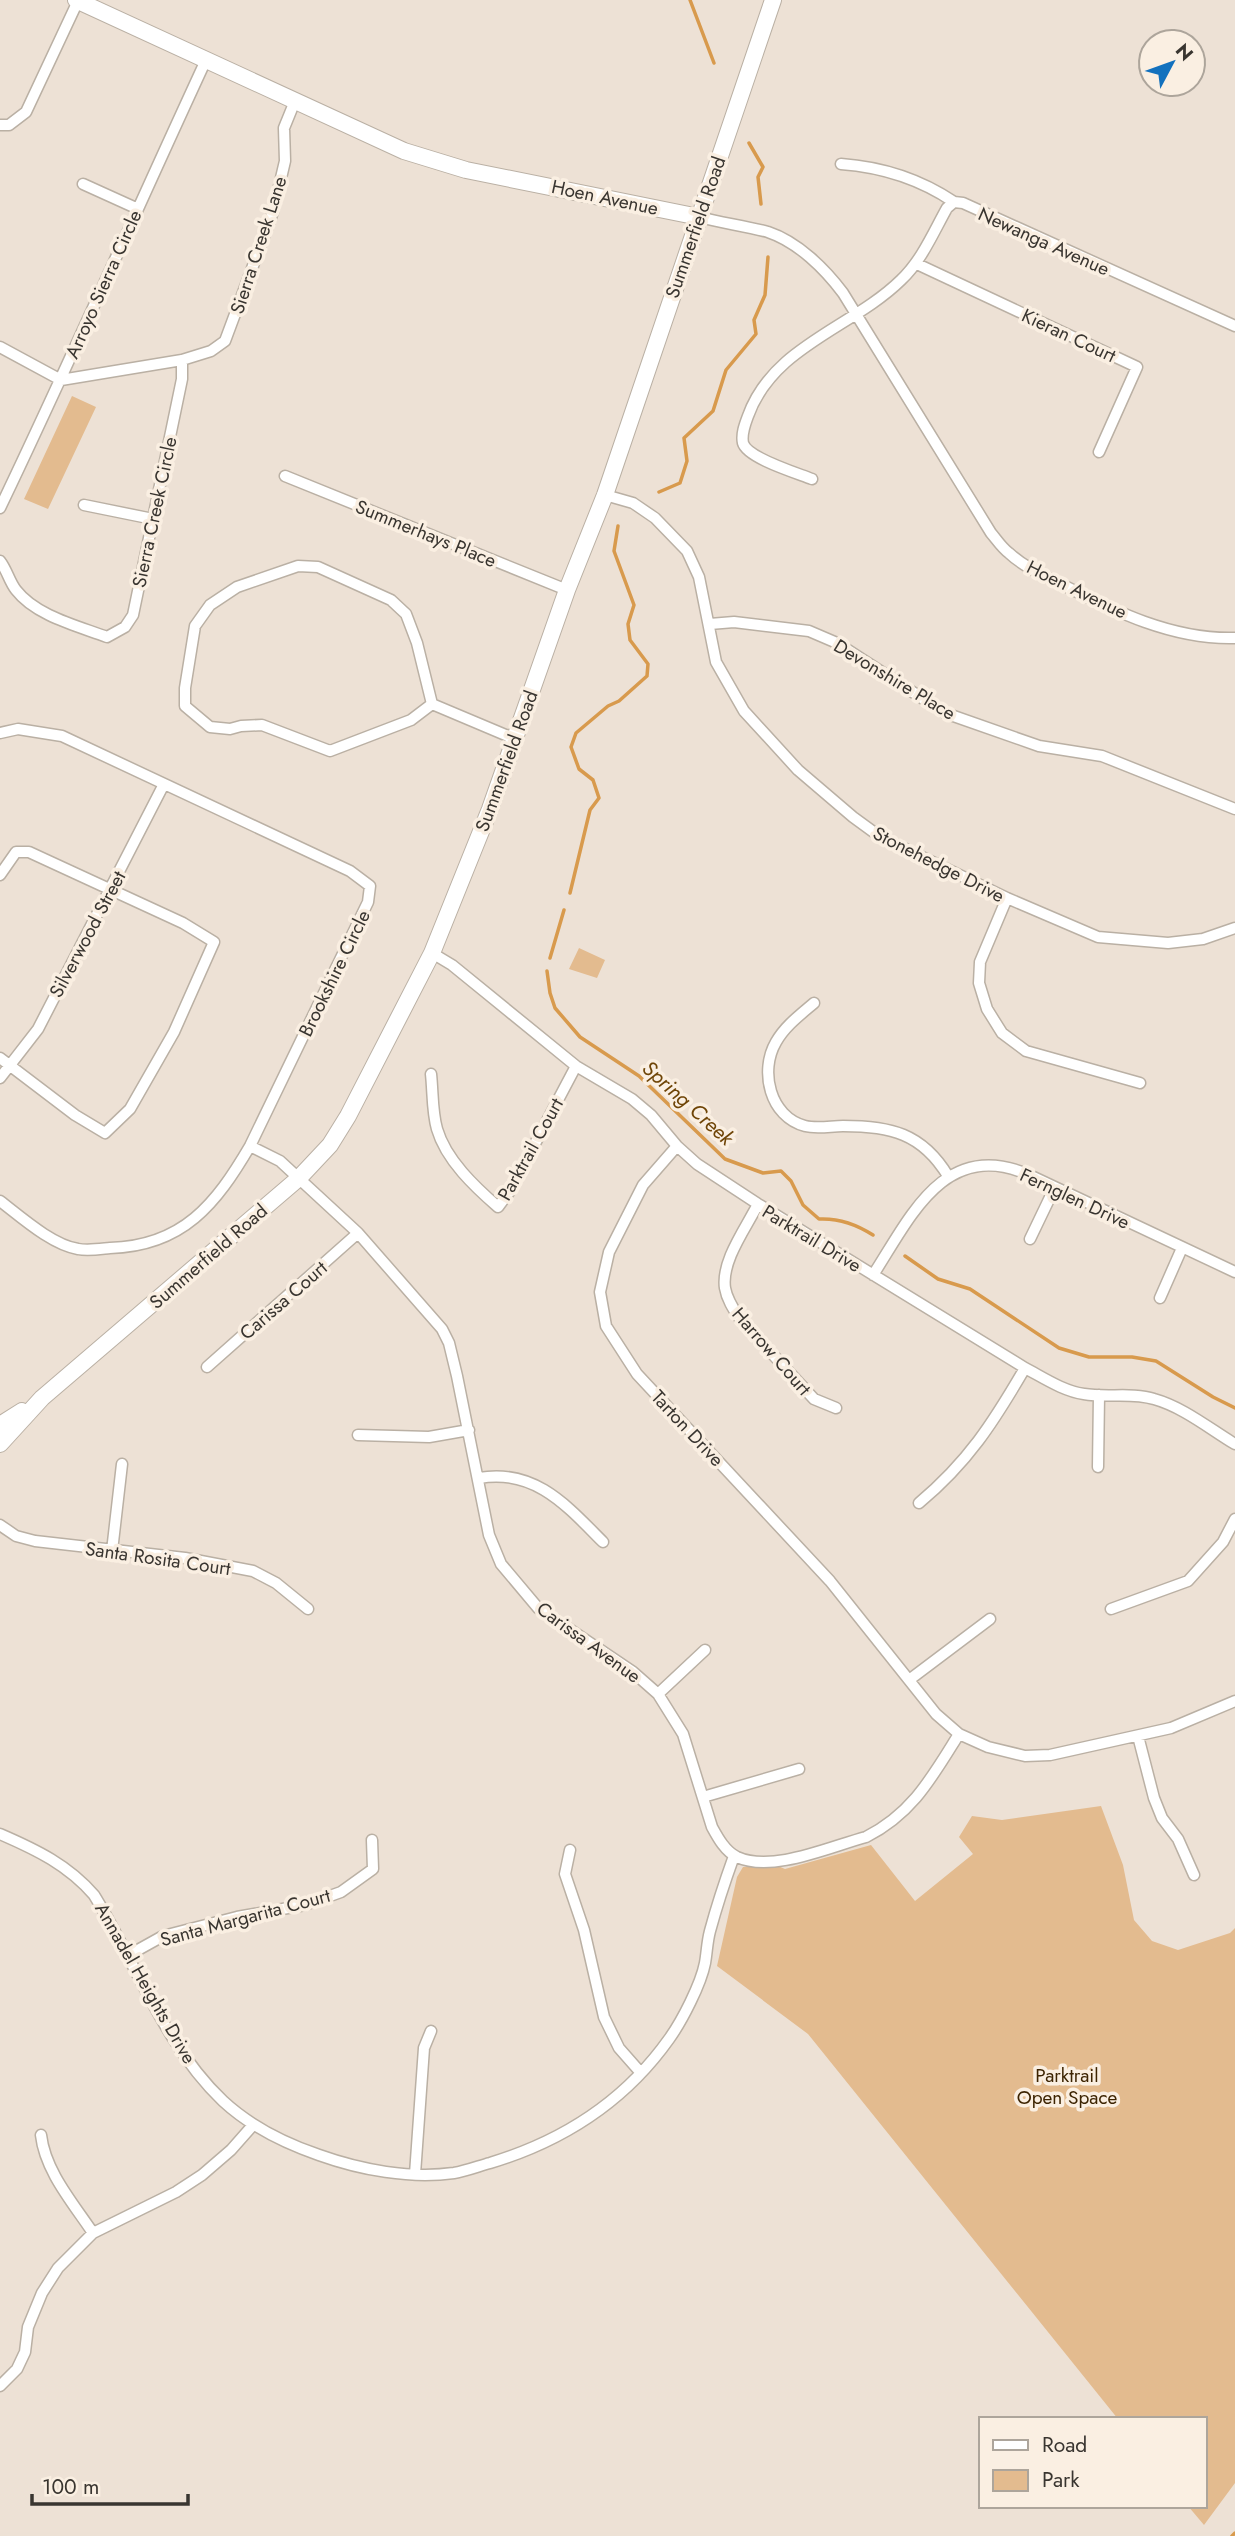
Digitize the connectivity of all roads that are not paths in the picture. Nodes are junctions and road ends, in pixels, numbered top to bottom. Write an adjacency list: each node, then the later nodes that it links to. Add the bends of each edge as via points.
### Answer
1 (77, 0): 3 (street, Hoen Avenue); 5 (street, via 26,112 9,125)
2 (773, 0): 10 (street, Summerfield Road)
3 (206, 60): 4 (street, Hoen Avenue); 9 (street, Arroyo Sierra Circle)
4 (295, 101): 10 (street, Hoen Avenue, via 427,159); 15 (street, Sierra Creek Lane, via 284,128 285,161 273,212 225,341)
5 (0, 125)
6 (841, 164): 8 (street, via 896,173)
7 (83, 184): 9 (street)
8 (954, 202): 11 (street, Newanga Avenue); 13 (street, Newanga Avenue)
9 (136, 208): 16 (street, Arroyo Sierra Circle)
10 (699, 218): 12 (street, Hoen Avenue, via 769,233 789,243 830,275); 20 (street, Summerfield Road)
11 (917, 264): 12 (street, Newanga Avenue); 17 (street, Kieran Court, via 1137,367)
12 (856, 314): 19 (street, Newanga Avenue, via 821,334 775,373 756,396 744,429 743,443 751,454); 27 (street, Hoen Avenue, via 990,533 1008,553 1086,597 1166,630)
13 (1235, 326)
14 (0, 347): 16 (street)
15 (182, 360): 16 (street); 23 (street, Sierra Creek Circle)
16 (61, 380): 22 (street, Arroyo Sierra Circle)
17 (1100, 452)
18 (285, 476): 25 (street, Summerhays Place)
19 (812, 479)
20 (605, 495): 25 (street, Summerfield Road); 26 (street, Stonehedge Drive, via 633,503 687,551 699,577)
21 (84, 505): 23 (street)
22 (0, 508)
23 (153, 519): 24 (street, Sierra Creek Circle, via 133,615 125,627 107,638 27,601)
24 (0, 561)
25 (567, 590): 30 (street, Summerfield Road)
26 (710, 624): 32 (street, Devonshire Place, via 734,621 809,631 837,643 945,713 1039,746 1102,756); 35 (street, Stonehedge Drive, via 716,662 727,684 744,711 798,770 879,836)
27 (1235, 638)
28 (432, 704): 28 (street, via 411,720 330,751 262,725 210,727 185,706 195,626 210,605 237,587 298,566 318,567 391,600 406,614); 30 (street)
29 (0, 733): 31 (street, Brookshire Circle, via 18,729 62,736)
30 (515, 739): 37 (street, Summerfield Road)
31 (164, 784): 34 (street, Silverwood Street); 45 (street, Brookshire Circle, via 349,871 370,886 368,902)
32 (1235, 809)
33 (0, 875): 34 (street, via 16,852 29,852)
34 (111, 890): 40 (street, Silverwood Street, via 38,1029); 40 (street, via 214,942 162,1054 130,1109 105,1133)
35 (1007, 898): 36 (street, Stonehedge Drive, via 1098,937 1168,943 1203,939); 44 (street, via 980,962 979,983 987,1009 1002,1033 1026,1051)
36 (1235, 928)
37 (432, 953): 41 (street, Parktrail Drive); 48 (street, Summerfield Road, via 348,1116 330,1145)
38 (814, 1003): 47 (street, via 775,1044 768,1080 781,1112 806,1126 895,1130 933,1153)
39 (0, 1058): 40 (street)
40 (10, 1066): 43 (street, Silverwood Street)
41 (576, 1066): 42 (street, Parktrail Court, via 498,1207 444,1145 437,1129); 46 (street, Parktrail Drive, via 642,1107)
42 (431, 1074)
43 (0, 1078)
44 (1140, 1083)
45 (250, 1146): 48 (street, Carissa Avenue, via 280,1161); 50 (street, Brookshire Circle, via 196,1219 174,1233 127,1248 78,1249 34,1227)
46 (677, 1146): 51 (street, Parktrail Drive); 80 (street, Tarton Drive, via 643,1185 609,1252 600,1292 606,1326 637,1374 830,1581)
47 (948, 1175): 49 (street, Fernglen Drive, via 988,1166 1009,1167); 56 (street, via 928,1193)
48 (299, 1178): 52 (street, Carissa Avenue); 61 (street, Summerfield Road)
49 (1054, 1189): 53 (street); 54 (street, Fernglen Drive)
50 (0, 1201)
51 (758, 1204): 56 (street, Parktrail Drive); 62 (street, Harrow Court, via 725,1275 731,1306 814,1399)
52 (358, 1233): 58 (street, Carissa Court); 64 (street, Carissa Avenue, via 442,1329)
53 (1030, 1240)
54 (1182, 1248): 55 (street, Fernglen Drive); 57 (street)
55 (1235, 1272)
56 (873, 1275): 59 (street, Parktrail Drive)
57 (1160, 1298)
58 (207, 1367)
59 (1025, 1368): 60 (street, Parktrail Drive, via 1064,1389); 71 (street, via 977,1445)
60 (1099, 1395): 67 (street, Parktrail Drive, via 1154,1399); 69 (street)
61 (42, 1398): 63 (street, Summerfield Road); 66 (street, Summerfield Road)
62 (836, 1408)
63 (0, 1425)
64 (469, 1430): 65 (street, via 429,1437); 70 (street, Carissa Avenue)
65 (358, 1435)
66 (0, 1444)
67 (1235, 1444)
68 (122, 1464): 75 (street)
69 (1098, 1467)
70 (479, 1478): 74 (street, via 511,1476 546,1490); 81 (street, Carissa Avenue, via 489,1535 511,1578 538,1608 633,1672)
71 (919, 1503)
72 (1235, 1519): 77 (street, via 1223,1542 1188,1581)
73 (0, 1525): 75 (street, Santa Rosita Court, via 27,1539)
74 (603, 1542)
75 (112, 1551): 76 (street, Santa Rosita Court, via 253,1571)
76 (308, 1609)
77 (1111, 1609)
78 (990, 1619): 80 (street)
79 (705, 1650): 81 (street)
80 (909, 1680): 83 (street, Tarton Drive)
81 (658, 1695): 86 (street, Carissa Avenue, via 683,1734)
82 (1235, 1701): 84 (street)
83 (959, 1734): 84 (street, Tarton Drive, via 1025,1756); 90 (street, via 914,1802 876,1832 776,1862)
84 (1138, 1737): 91 (street, via 1162,1818 1178,1839)
85 (799, 1769): 86 (street)
86 (703, 1797): 90 (street, Carissa Avenue, via 712,1827)
87 (0, 1834): 92 (street, Annadel Heights Drive, via 77,1875 101,1906)
88 (372, 1840): 92 (street, Santa Margarita Court, via 373,1869 341,1892 305,1905 163,1936)
89 (570, 1850): 94 (street, via 565,1874 584,1930 604,2017 619,2048)
90 (734, 1856): 94 (street, Annadel Heights Drive, via 697,1985 671,2038)
91 (1194, 1875)
92 (127, 1956): 95 (street, Annadel Heights Drive, via 184,2054 222,2100)
93 (431, 2031): 97 (street, via 424,2048)
94 (641, 2073): 97 (street, Annadel Heights Drive, via 596,2113 524,2153 455,2173)
95 (253, 2125): 97 (street, Annadel Heights Drive, via 344,2164); 98 (street, via 194,2181)
96 (41, 2134): 98 (street, via 49,2164)
97 (415, 2174)
98 (93, 2233): 99 (street, via 58,2268 42,2292 28,2327 25,2352 17,2369)
99 (0, 2386)

